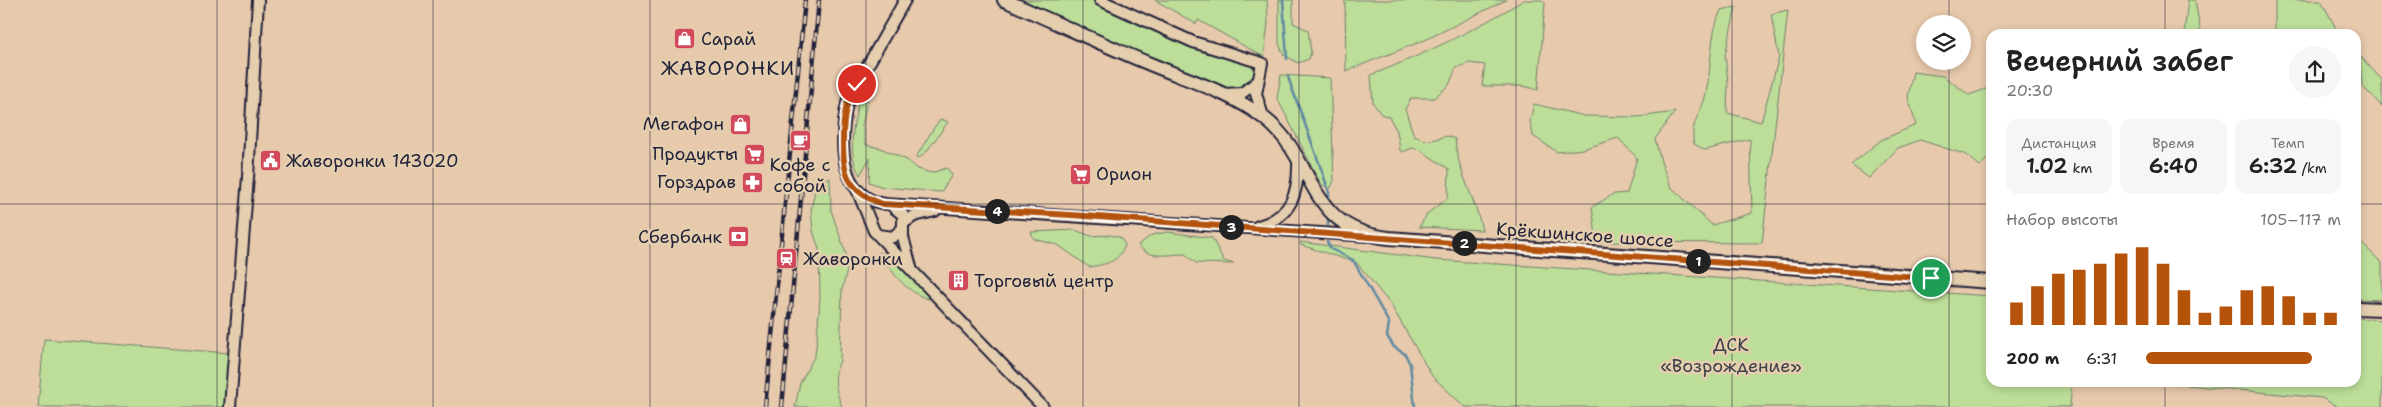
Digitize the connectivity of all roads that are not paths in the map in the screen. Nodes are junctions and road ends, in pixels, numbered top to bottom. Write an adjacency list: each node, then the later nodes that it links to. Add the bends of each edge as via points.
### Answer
1 (258, 0): 21 (street)
2 (905, 0): 9 (street, via 848,100 844,165)
3 (1004, 0): 6 (main road, Крёкшинское шоссе)
4 (1100, 0): 5 (street, via 1193,42 1262,63)
5 (1257, 82): 6 (street, via 1242,93); 7 (street, via 1257,98)
6 (1221, 94): 7 (main road, Крёкшинское шоссе)
7 (1263, 116): 8 (main road, Крёкшинское шоссе, via 1282,134)
8 (1298, 158): 14 (street, via 1296,184 1288,208 1271,222); 16 (main road, Крёкшинское шоссе, via 1317,196 1330,213 1352,228)
9 (855, 187): 10 (street, via 868,198); 12 (street)
10 (887, 204): 11 (street); 12 (street, via 873,212); 13 (street, via 900,210)
11 (950, 208): 13 (street, via 918,214); 14 (street)
12 (871, 221): 15 (street)
13 (903, 226): 15 (street, via 893,237); 17 (street, via 906,256)
14 (1248, 228): 16 (street)
15 (878, 235): 17 (street)
16 (1385, 238): 18 (main road, Крёкшинское шоссе)
17 (912, 271): 22 (street)
18 (1986, 282)
19 (2361, 308): 20 (main road)
20 (2382, 310)
21 (230, 407)
22 (1043, 407)

